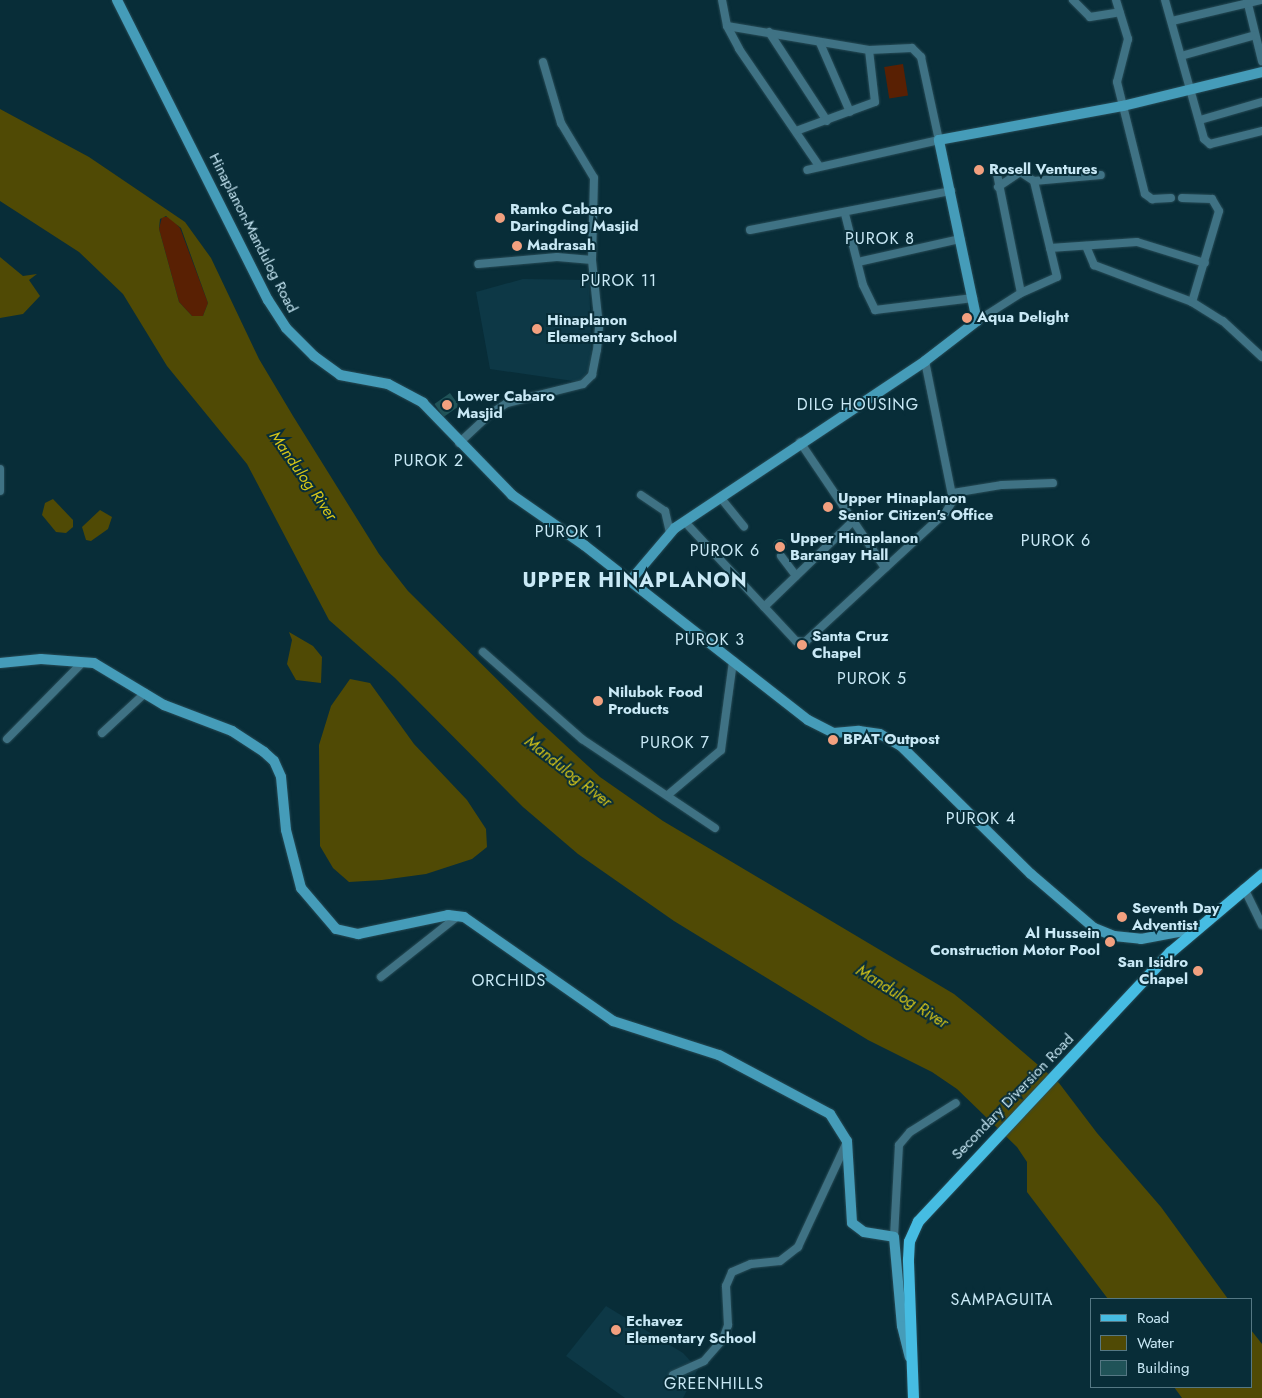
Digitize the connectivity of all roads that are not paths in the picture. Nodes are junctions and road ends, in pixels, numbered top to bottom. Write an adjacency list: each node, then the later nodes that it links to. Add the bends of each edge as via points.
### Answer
1 (117, 0): 53 (street, Hinaplanon-Mandulog Road, via 268,300 286,328 314,356 340,375 388,384 413,396)
2 (722, 0): 10 (street)
3 (1073, 0): 8 (street, via 1090,17)
4 (1116, 0): 8 (street)
5 (1165, 0): 9 (street)
6 (1261, 0): 7 (street)
7 (1248, 1): 9 (street); 12 (street)
8 (1120, 12): 21 (street, via 1128,38 1116,74)
9 (1172, 21): 15 (street)
10 (727, 26): 11 (street); 25 (street, via 750,67)
11 (769, 32): 13 (street); 24 (street)
12 (1255, 35): 15 (street); 16 (street)
13 (820, 43): 14 (street); 22 (street)
14 (869, 50): 22 (street, via 875,102); 27 (street, via 912,48 918,53)
15 (1181, 56): 19 (street)
16 (1262, 61)
17 (543, 62): 42 (street, via 561,124 594,178)
18 (1262, 72): 19 (street)
19 (1192, 89): 21 (street); 23 (street)
20 (1262, 102): 23 (street)
21 (1123, 106): 27 (street); 35 (street, via 1145,194 1152,199)
22 (850, 112): 24 (street)
23 (1200, 120): 26 (street, via 1204,139 1210,144)
24 (827, 121): 25 (street)
25 (796, 131): 28 (street)
26 (1262, 131)
27 (939, 140): 28 (street); 34 (street)
28 (819, 166): 29 (street)
29 (807, 170)
30 (997, 174): 33 (street)
31 (1100, 175): 32 (street)
32 (1034, 181): 33 (street, via 1020,172); 41 (street)
33 (998, 187): 46 (street)
34 (950, 191): 37 (street); 39 (street)
35 (1171, 198)
36 (1182, 198): 44 (street, via 1212,199 1218,206)
37 (845, 214): 38 (street); 43 (street)
38 (750, 230)
39 (960, 239): 43 (street); 47 (street)
40 (1086, 246): 41 (street); 44 (street, via 1146,243); 48 (street, via 1094,265)
41 (1050, 248): 46 (street, via 1057,277)
42 (592, 260): 45 (street, via 557,257); 53 (street, via 599,326 588,380 576,389 507,403)
43 (858, 262): 47 (street, via 871,307 880,312)
44 (1205, 263): 48 (street)
45 (478, 264)
46 (1021, 293): 49 (street)
47 (973, 298): 49 (street)
48 (1192, 302): 50 (street, via 1223,321)
49 (977, 321): 51 (street)
50 (1262, 357)
51 (925, 361): 52 (street); 57 (street)
52 (800, 442): 59 (street); 60 (street)
53 (459, 443): 67 (street, Hinaplanon-Mandulog Road, via 512,495)
54 (0, 469): 56 (street)
55 (1053, 483): 57 (street, via 1002,485)
56 (0, 491)
57 (953, 493): 65 (street, via 946,512)
58 (641, 495): 63 (street, via 664,512)
59 (720, 497): 61 (street); 62 (street)
60 (853, 521): 65 (street); 66 (street)
61 (684, 522): 63 (street); 68 (street)
62 (744, 527)
63 (670, 533): 67 (street)
64 (782, 556): 66 (street)
65 (885, 568): 68 (street, via 802,644)
66 (796, 576): 68 (street)
67 (630, 581): 70 (street, Hinaplanon-Mandulog Road)
68 (764, 606)
69 (483, 652): 76 (street, via 582,739)
70 (733, 661): 76 (street, via 721,750); 82 (street, Hinaplanon-Mandulog Road, via 824,730 868,732 901,746 1031,874 1094,928 1114,936 1141,939)
71 (84, 662): 72 (street); 73 (street, via 106,667); 75 (street)
72 (0, 663)
73 (145, 693): 74 (street); 80 (street, via 164,705 232,731 274,760 281,777 292,866 301,888 336,929 358,934 404,922)
74 (102, 733)
75 (7, 740)
76 (669, 794): 77 (street)
77 (715, 828)
78 (1262, 874): 79 (main road, Secondary Diversion Road)
79 (1244, 888): 81 (street); 82 (main road, Secondary Diversion Road)
80 (458, 916): 83 (street); 85 (street, via 479,925 613,1022 719,1055 818,1106 835,1119)
81 (1262, 925)
82 (1194, 929): 87 (main road, Secondary Diversion Road, via 933,1202 909,1241)
83 (381, 977)
84 (956, 1103): 86 (street, via 906,1136 898,1150)
85 (847, 1141): 86 (street, via 852,1223 864,1232); 88 (street, via 798,1247 780,1261 751,1264 732,1272 726,1286 728,1325 723,1339 704,1361)
86 (894, 1237): 87 (street, via 902,1326)
87 (910, 1358): 89 (main road, Secondary Diversion Road)
88 (673, 1375)
89 (912, 1398)

